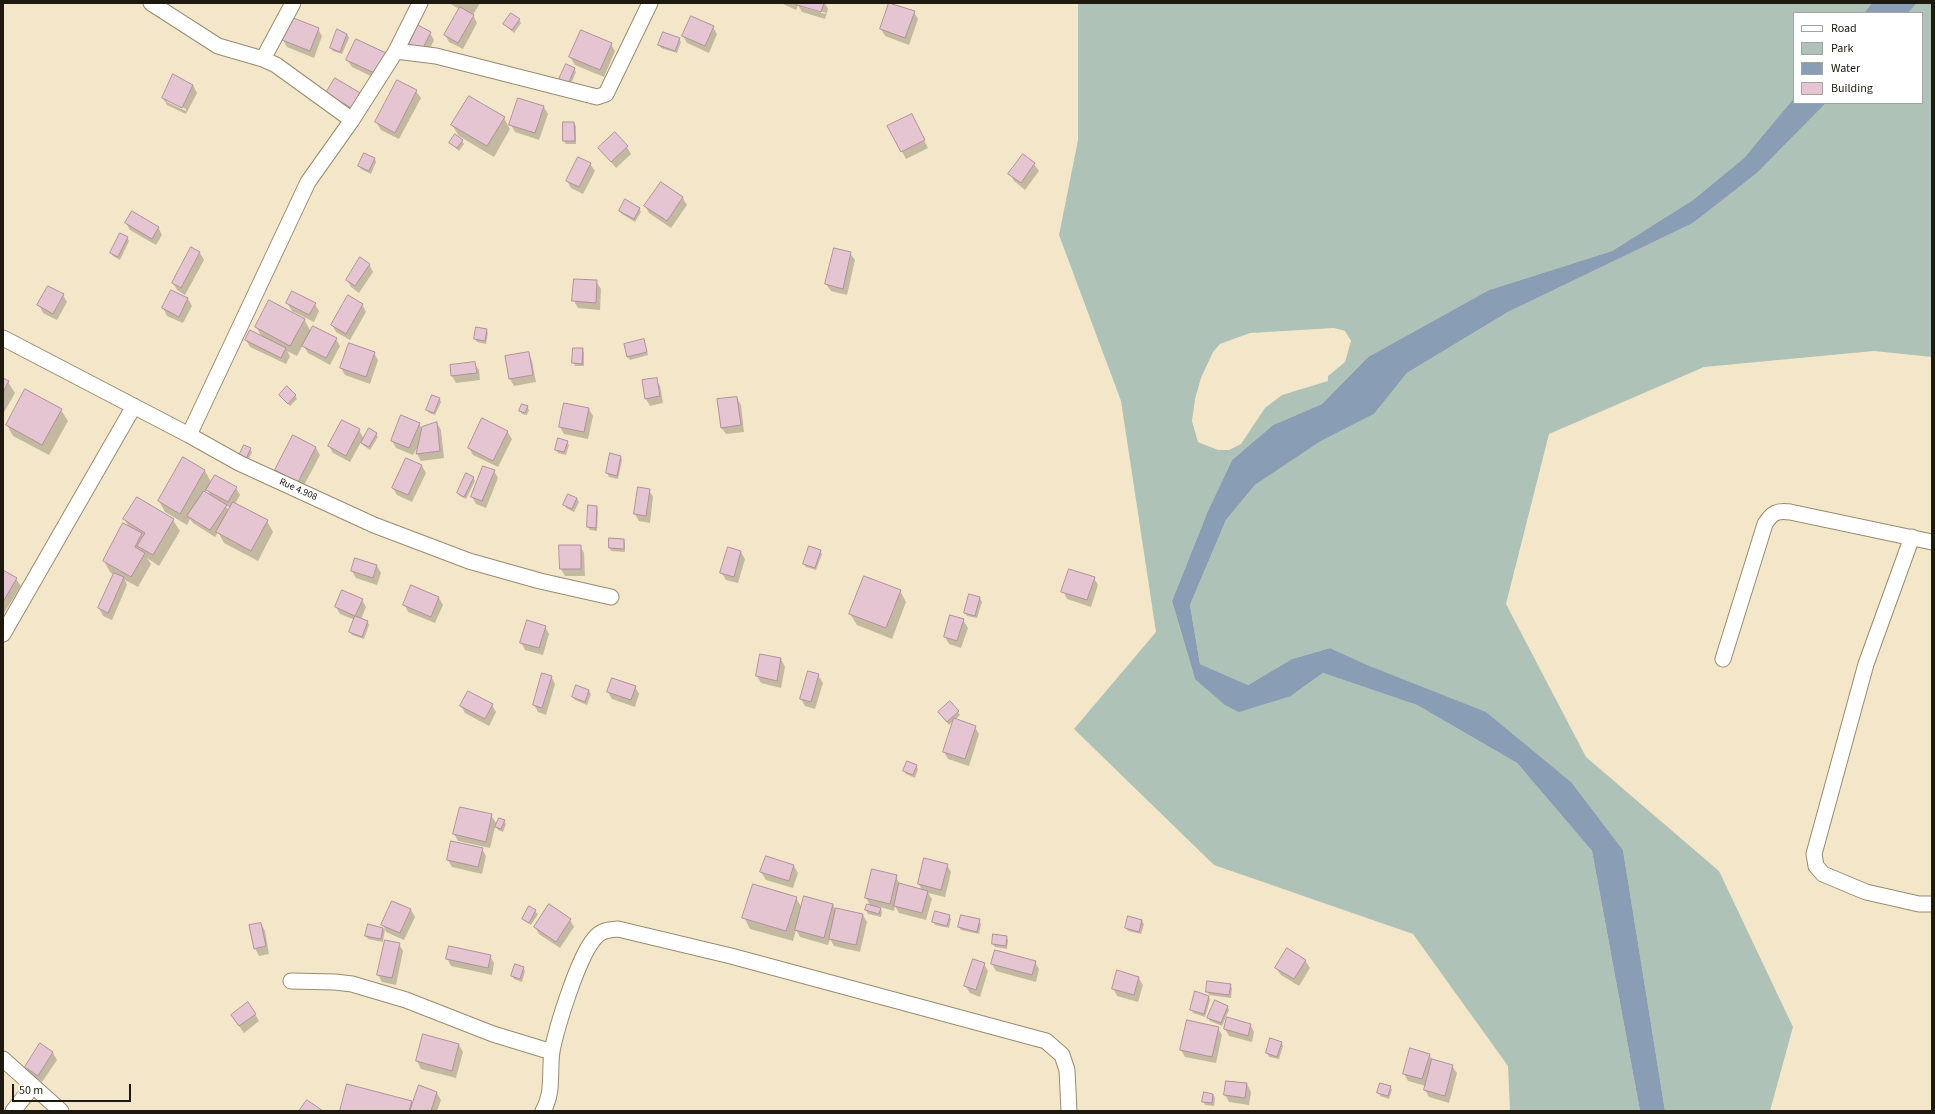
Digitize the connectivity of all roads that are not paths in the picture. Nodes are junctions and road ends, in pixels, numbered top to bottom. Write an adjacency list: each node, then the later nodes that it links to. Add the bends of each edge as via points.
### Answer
1 (151, 3): 5 (street)
2 (293, 3): 7 (street)
3 (420, 3): 6 (street)
4 (650, 3): 6 (street, via 606,94 597,98 436,56)
5 (175, 9): 7 (street, via 218,46)
6 (396, 51): 8 (street)
7 (263, 59): 8 (street, via 276,65)
8 (352, 120): 11 (street, via 308,182)
9 (3, 338): 10 (street, Rue 4.908)
10 (134, 406): 11 (street, Rue 4.908); 15 (street)
11 (189, 435): 14 (street, Rue 4.908, via 239,463 374,525 469,561)
12 (1912, 537): 13 (street); 16 (street, via 1790,512 1779,511 1770,515); 17 (street, via 1866,664 1814,854 1816,866 1823,874 1859,889 1919,904)
13 (1932, 542)
14 (611, 597)
15 (3, 634)
16 (1723, 659)
17 (1932, 904)
18 (291, 981): 19 (street, via 352,984 406,1000 486,1032)
19 (552, 1052): 24 (street, via 550,1093); 25 (street, via 566,1004 594,939 604,930 618,929 731,956 1046,1041 1062,1055 1066,1070)
20 (3, 1060): 21 (street)
21 (34, 1086): 22 (street); 23 (street)
22 (12, 1111)
23 (61, 1111)
24 (543, 1111)
25 (1069, 1111)

